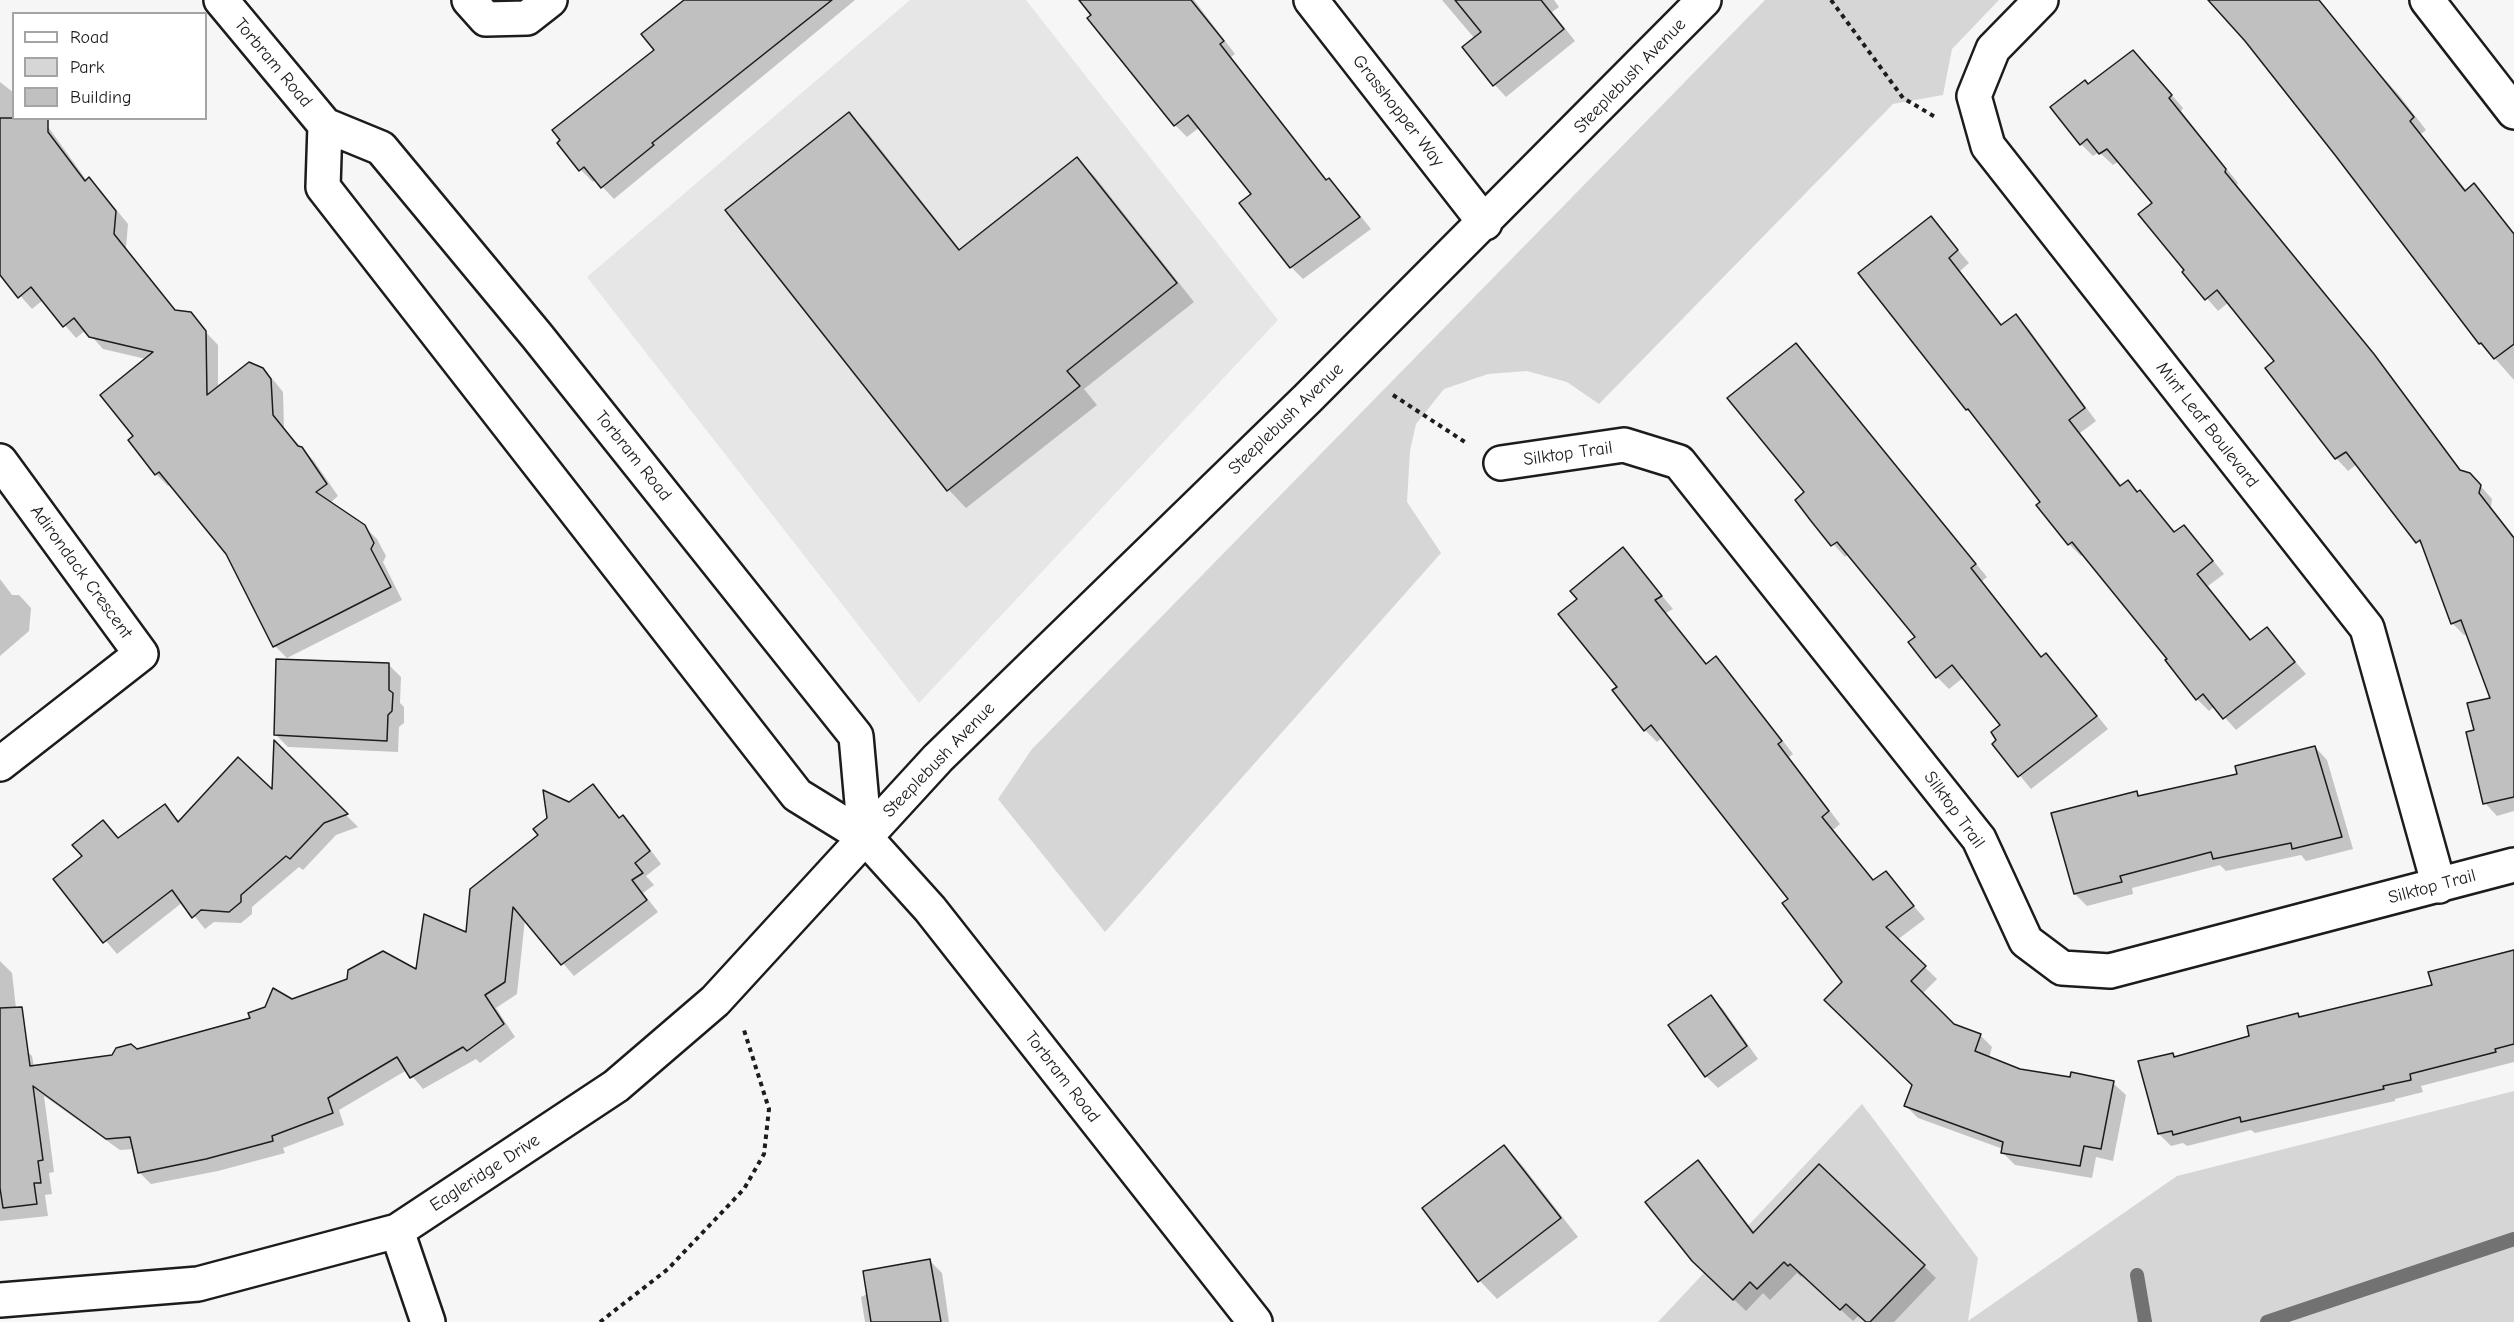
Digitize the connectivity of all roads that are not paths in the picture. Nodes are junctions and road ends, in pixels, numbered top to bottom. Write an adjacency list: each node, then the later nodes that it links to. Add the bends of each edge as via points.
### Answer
1 (221, 0): 9 (street, Torbram Road)
2 (469, 0): 3 (street, via 486,19 527,18)
3 (550, 0)
4 (1311, 0): 10 (street, Grasshopper Way)
5 (1704, 0): 10 (street, Steeplebush Avenue)
6 (2041, 0): 16 (street, Mint Leaf Boulevard, via 1994,49 1974,96 1988,146 2367,628)
7 (2427, 0): 8 (street)
8 (2514, 112)
9 (325, 125): 14 (street, Torbram Road, via 323,187 797,795); 14 (street, Torbram Road, via 381,148 537,336 856,736)
10 (1485, 223): 14 (street, Steeplebush Avenue, via 938,758)
11 (0, 461): 13 (street, Adirondack Crescent, via 141,654)
12 (1501, 464): 16 (street, Silktop Trail, via 1624,445 1679,462 1979,839 2026,941 2062,968 2110,971)
13 (0, 764)
14 (865, 837): 17 (street, Eagleridge Drive, via 715,1001 616,1086); 20 (street, Torbram Road, via 930,909)
15 (2514, 865): 16 (street, Silktop Trail)
16 (2439, 886)
17 (397, 1231): 18 (street, Eagleridge Drive, via 198,1284); 19 (street)
18 (0, 1300)
19 (428, 1322)
20 (1255, 1322)

